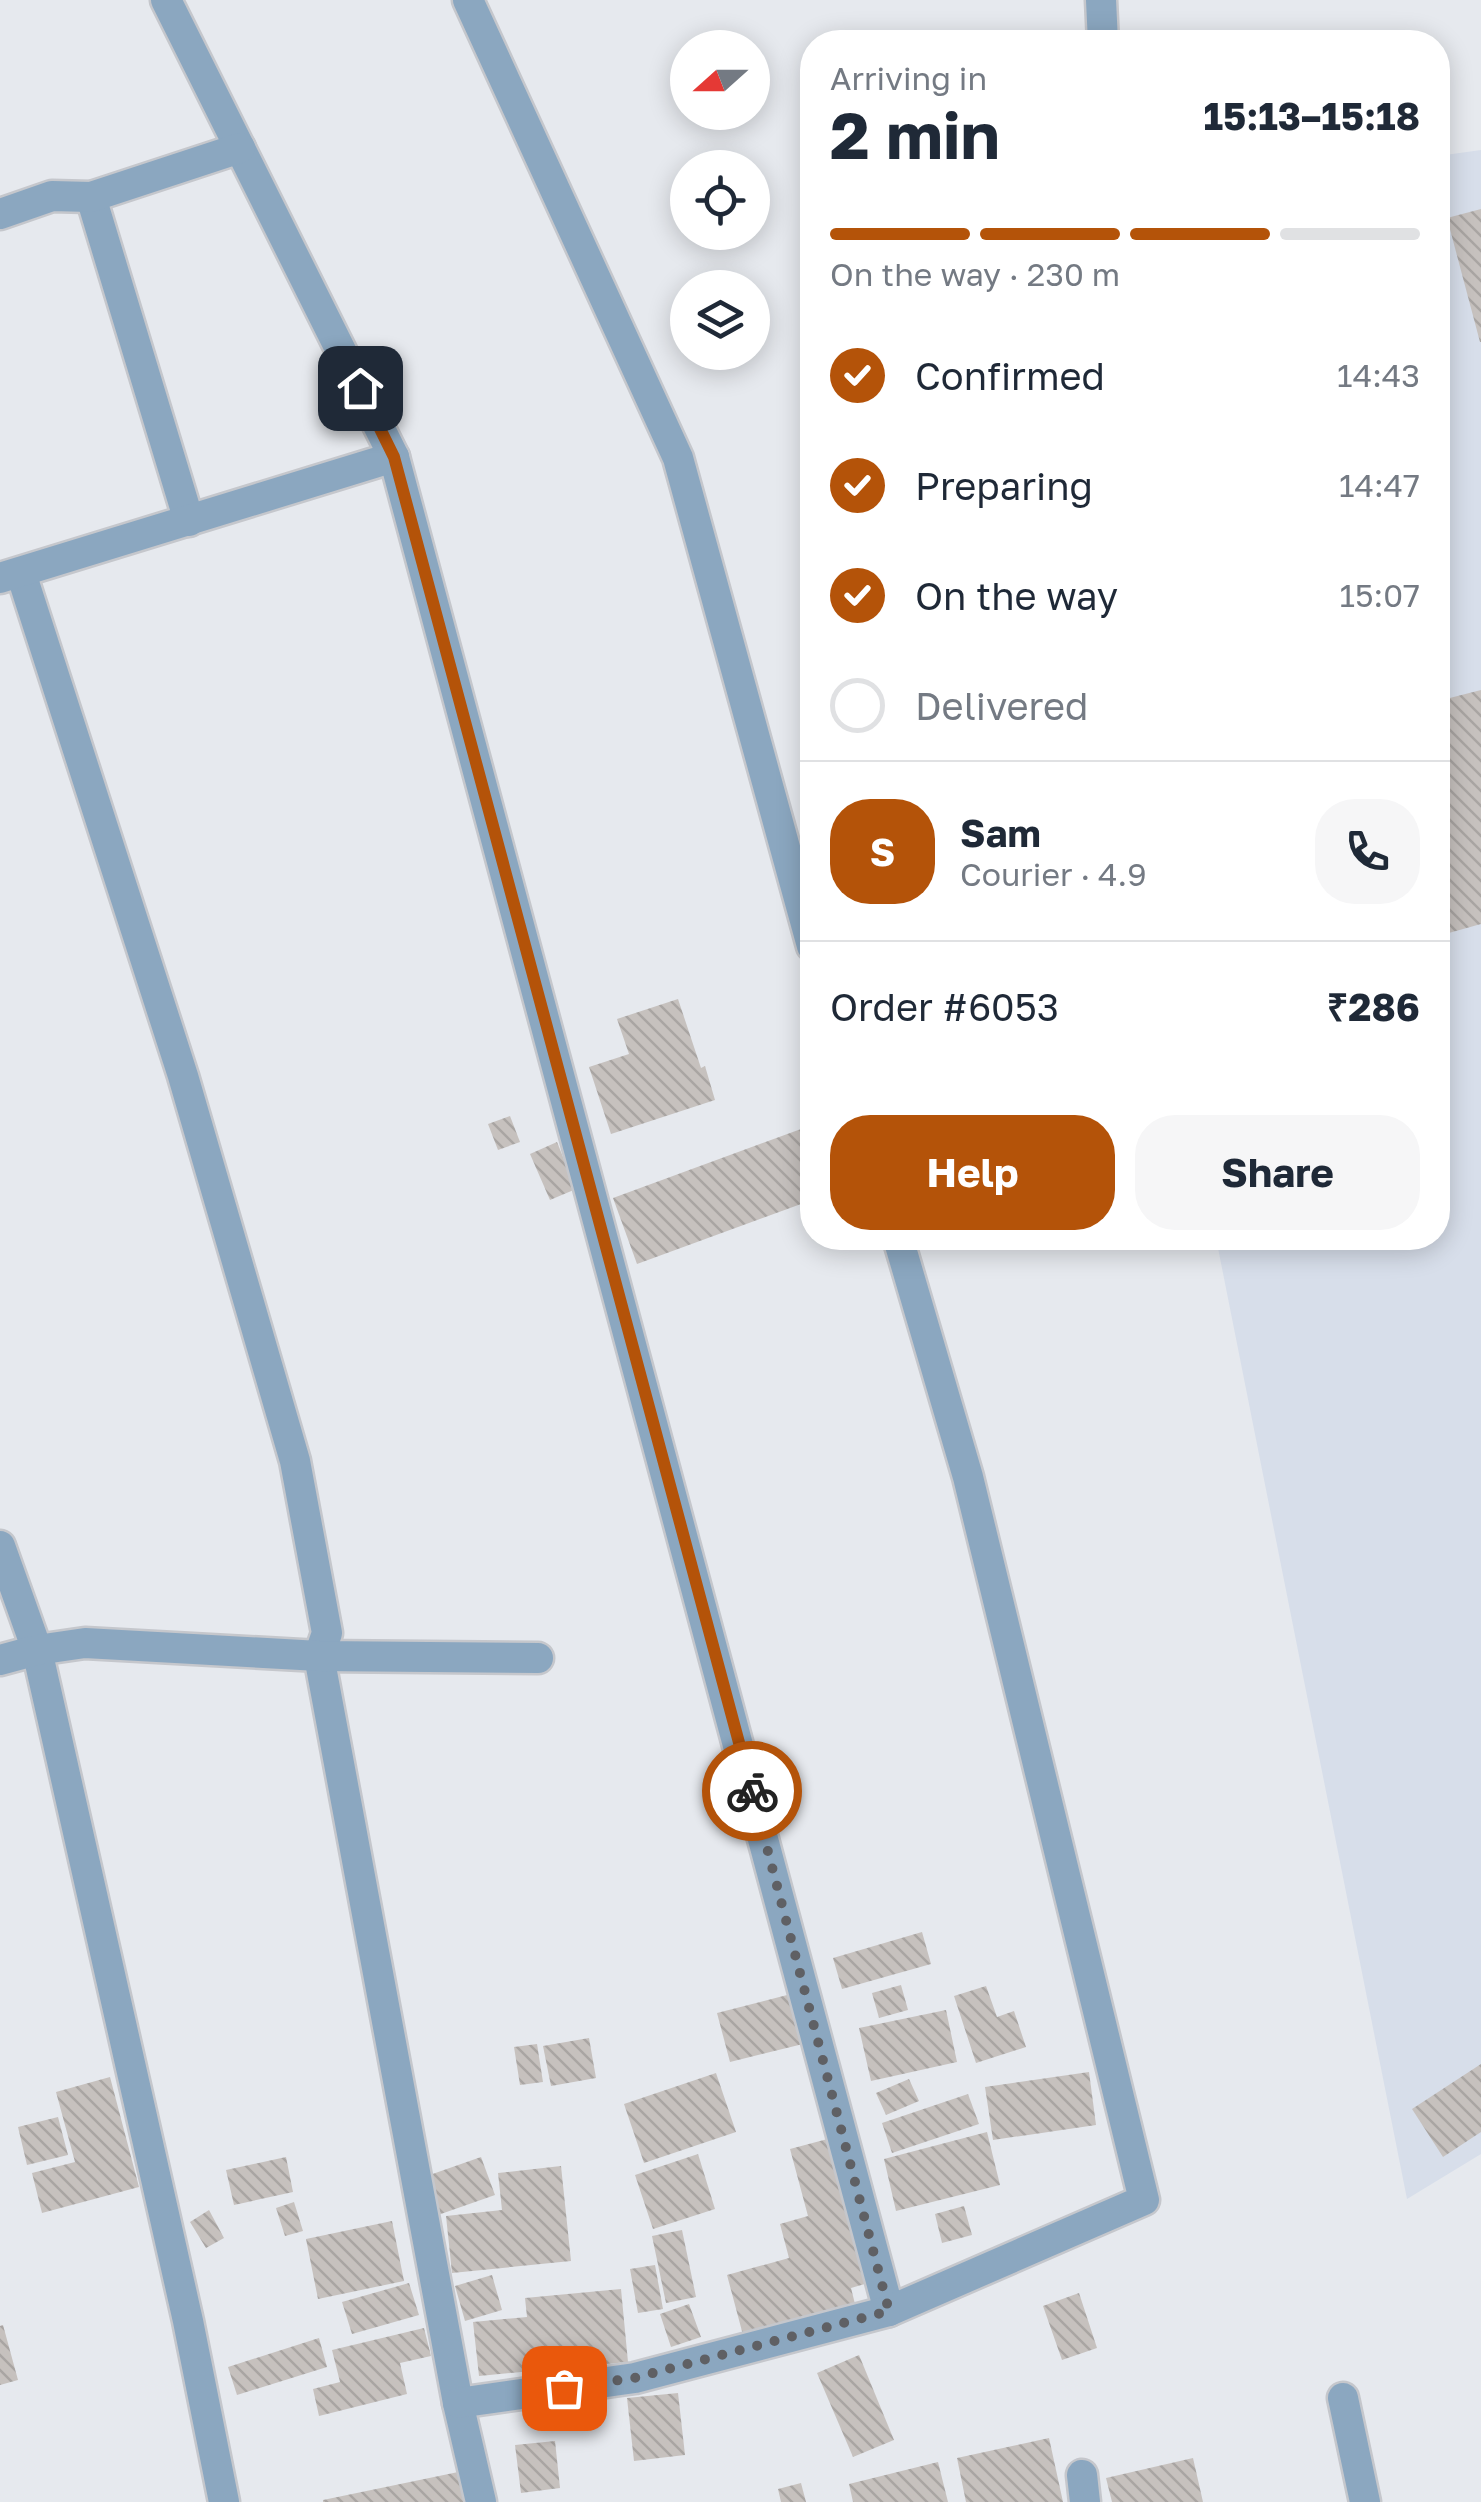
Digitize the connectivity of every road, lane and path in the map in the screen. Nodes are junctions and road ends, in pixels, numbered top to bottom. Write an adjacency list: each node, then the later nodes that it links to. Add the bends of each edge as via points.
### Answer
1 (166, 0): 5 (street)
2 (468, 0): 11 (street, via 678,458)
3 (1102, 0): 4 (street)
4 (1102, 30)
5 (240, 148): 6 (street); 8 (street)
6 (92, 197): 7 (street, via 52,196); 9 (street)
7 (0, 214)
8 (394, 457): 9 (street); 18 (street)
9 (189, 521): 10 (street)
10 (11, 576): 15 (street, via 183,1076 295,1461 326,1633)
11 (800, 902)
12 (902, 1250): 18 (street, via 968,1477 1144,2200)
13 (0, 1546): 14 (street)
14 (37, 1650): 15 (street, via 85,1643); 17 (street); 21 (street)
15 (319, 1656): 16 (street); 20 (street)
16 (538, 1658)
17 (0, 1660)
18 (889, 2311): 20 (street, via 634,2378)
19 (1343, 2398): 23 (street)
20 (458, 2403): 22 (street)
21 (224, 2502)
22 (481, 2502)
23 (1365, 2502)

